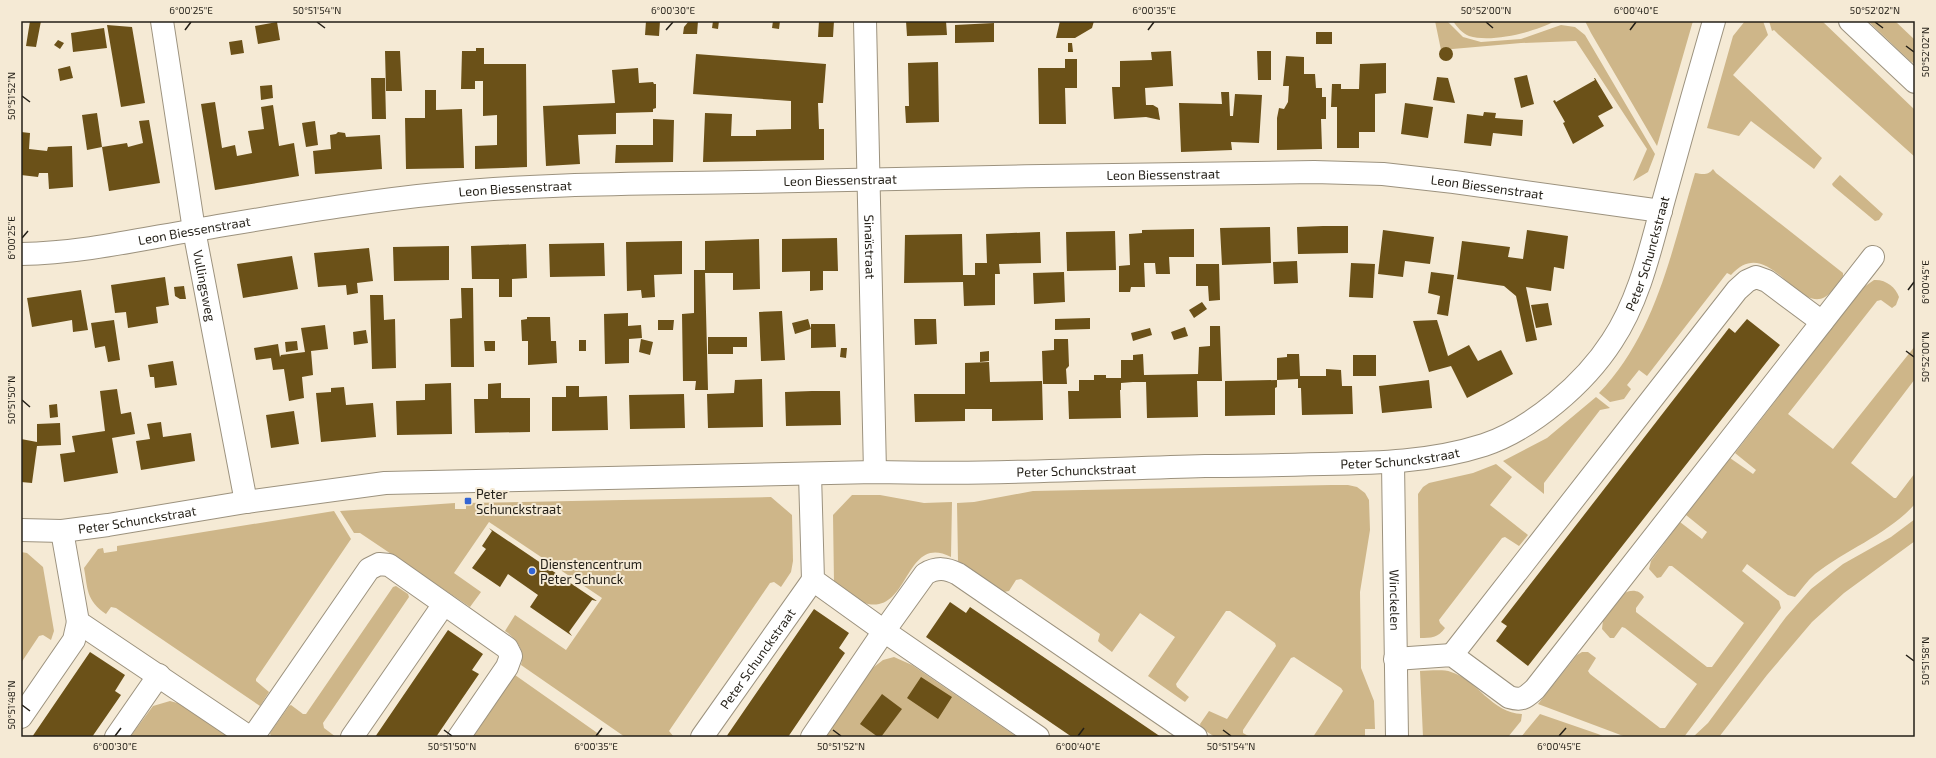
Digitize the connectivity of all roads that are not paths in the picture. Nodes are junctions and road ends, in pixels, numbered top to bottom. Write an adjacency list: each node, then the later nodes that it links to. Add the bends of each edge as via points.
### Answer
1 (162, 21): 8 (street, Vullingsweg)
2 (865, 21): 6 (street, Sinaïstraat)
3 (1714, 21): 7 (street, Peter Schunckstraat)
4 (1850, 21): 5 (street)
5 (1915, 82)
6 (867, 178): 7 (street, Leon Biessenstraat, via 1314,172 1383,174); 8 (street, Leon Biessenstraat, via 529,187 448,193 364,203); 13 (street, Sinaïstraat)
7 (1660, 211): 12 (street, Peter Schunckstraat, via 1632,304 1614,339 1590,372 1541,414 1511,433 1484,445)
8 (194, 230): 9 (street, Leon Biessenstraat, via 124,244); 15 (street, Vullingsweg)
9 (21, 254)
10 (1873, 257): 11 (street)
11 (1822, 322): 22 (street, via 1631,568 1535,689 1525,698 1520,700 1509,697); 22 (street, via 1767,280 1756,277 1747,281 1737,290)
12 (1393, 463): 13 (street, Peter Schunckstraat, via 952,474); 23 (street, Winckelen)
13 (875, 472): 14 (street, Peter Schunckstraat)
14 (810, 474): 15 (street, Peter Schunckstraat, via 385,483); 18 (street)
15 (246, 502): 17 (street, Peter Schunckstraat)
16 (21, 530): 17 (street, Peter Schunckstraat)
17 (62, 531): 20 (street, Peter Schunckstraat)
18 (813, 580): 21 (street); 31 (street, Peter Schunckstraat)
19 (444, 604): 28 (street, via 389,565 378,564 369,569); 29 (street); 30 (street, via 507,648 511,656 507,667)
20 (78, 622): 24 (street); 25 (street, Peter Schunckstraat, via 74,640)
21 (884, 631): 32 (street); 33 (street); 34 (street, via 925,574 934,569 950,570)
22 (1452, 655): 23 (street)
23 (1395, 659): 35 (street, Winckelen)
24 (159, 676): 26 (street); 27 (street)
25 (21, 717)
26 (116, 737)
27 (249, 737)
28 (253, 737)
29 (352, 737)
30 (459, 737)
31 (702, 737)
32 (812, 737)
33 (1038, 737)
34 (1196, 737)
35 (1397, 737)

